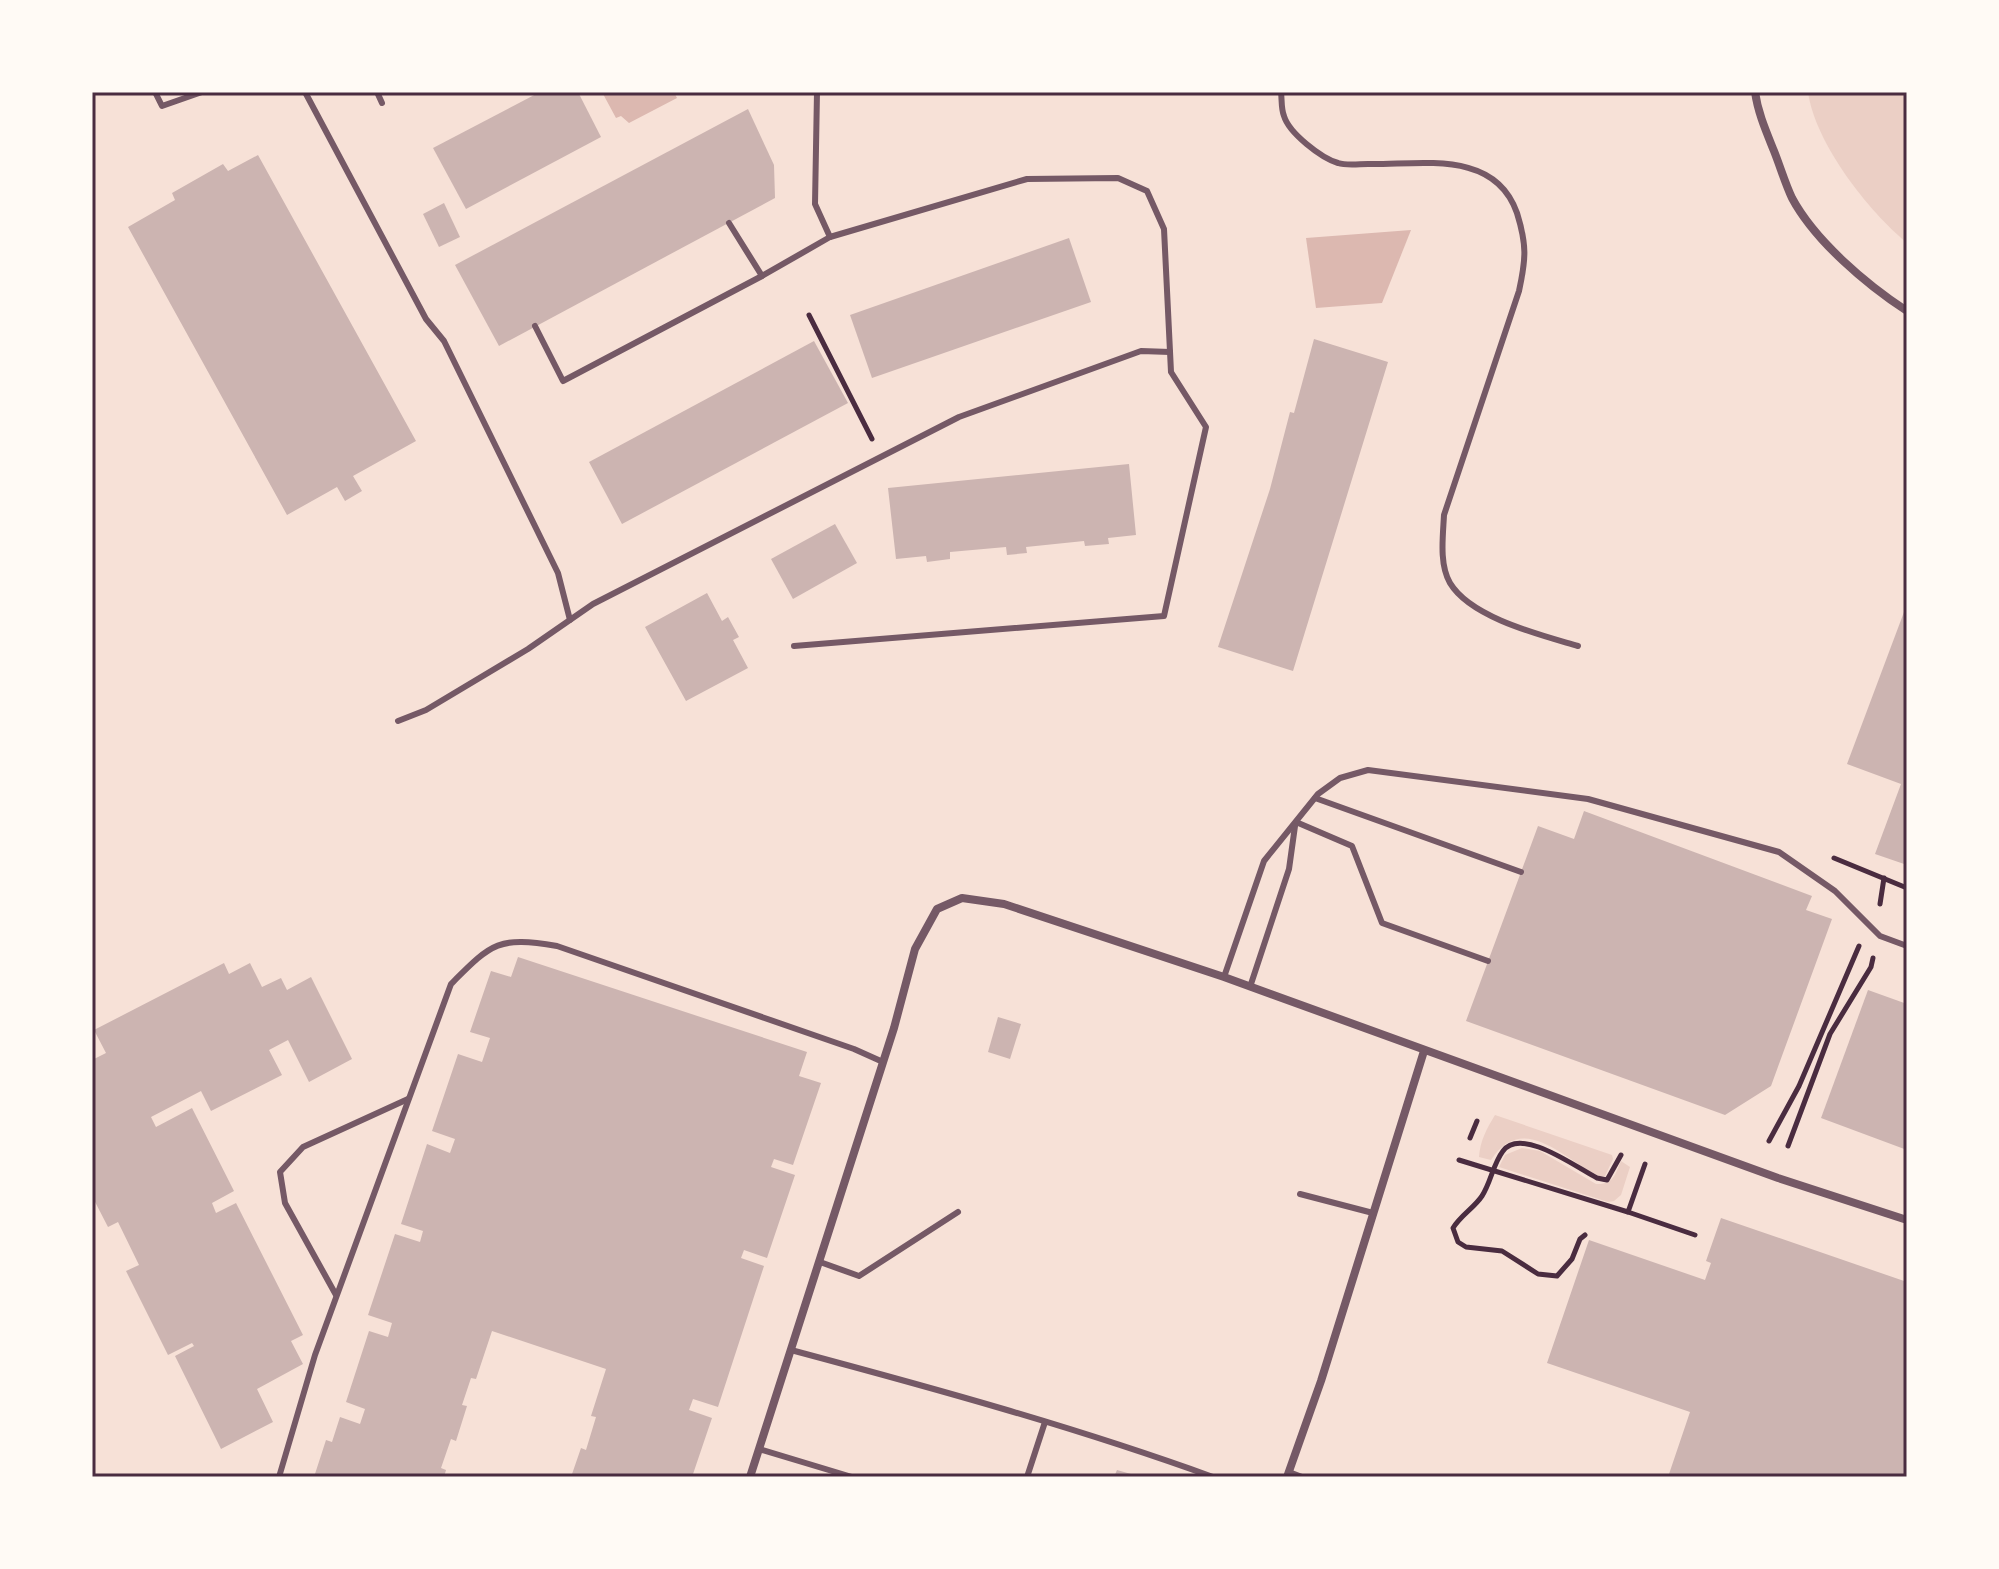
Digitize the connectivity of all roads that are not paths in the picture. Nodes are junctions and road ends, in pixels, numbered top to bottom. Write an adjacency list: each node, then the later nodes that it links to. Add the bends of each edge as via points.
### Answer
1 (155, 92): 2 (lane, via 162,106)
2 (202, 92)
3 (305, 92): 15 (lane, via 426,319 444,341 558,573)
4 (377, 92): 8 (lane)
5 (817, 92): 10 (lane, via 815,204)
6 (1281, 92): 17 (lane, via 1284,119 1310,148 1339,163 1470,167 1492,178 1512,198 1527,259 1444,515 1442,550 1449,581 1462,598 1516,626)
7 (1755, 92): 12 (street, via 1793,199 1858,274)
8 (382, 103)
9 (729, 223): 11 (lane)
10 (830, 237): 11 (lane); 14 (lane, via 1027,179 1118,178 1147,191 1164,229)
11 (762, 276): 13 (lane, via 563,381)
12 (1907, 311)
13 (535, 326)
14 (1170, 352): 15 (lane, via 1141,351 959,417 696,549); 16 (lane, via 1171,372 1206,427 1164,616)
15 (570, 620): 18 (lane, via 426,710)
16 (794, 646)
17 (1578, 646)
18 (398, 721)
19 (1315, 798): 20 (lane); 21 (lane); 22 (lane, via 1340,778 1368,770 1588,799 1779,852 1835,891 1880,936)
20 (1296, 822): 23 (lane, via 1352,846 1382,923); 24 (lane, via 1264,861); 25 (lane, via 1289,869)
21 (1521, 872)
22 (1907, 946)
23 (1488, 961)
24 (1224, 977): 25 (street); 27 (street, via 1004,904 962,898 937,909 915,949)
25 (1250, 987): 26 (street)
26 (1424, 1051): 31 (street); 32 (street)
27 (883, 1062): 28 (lane, via 557,946 523,940 484,951 451,984); 33 (street)
28 (408, 1099): 34 (lane); 34 (lane, via 303,1147 280,1172 285,1203)
29 (1300, 1194): 31 (lane)
30 (958, 1212): 33 (lane, via 859,1276)
31 (1373, 1213): 38 (street)
32 (1907, 1220)
33 (820, 1262): 35 (street)
34 (336, 1295): 39 (lane)
35 (791, 1350): 36 (lane); 37 (street)
36 (1045, 1422): 42 (lane); 43 (lane)
37 (759, 1449): 40 (street); 41 (lane)
38 (1288, 1474): 44 (lane)
39 (279, 1477)
40 (750, 1477)
41 (852, 1477)
42 (1027, 1477)
43 (1213, 1477)
44 (1302, 1477)

